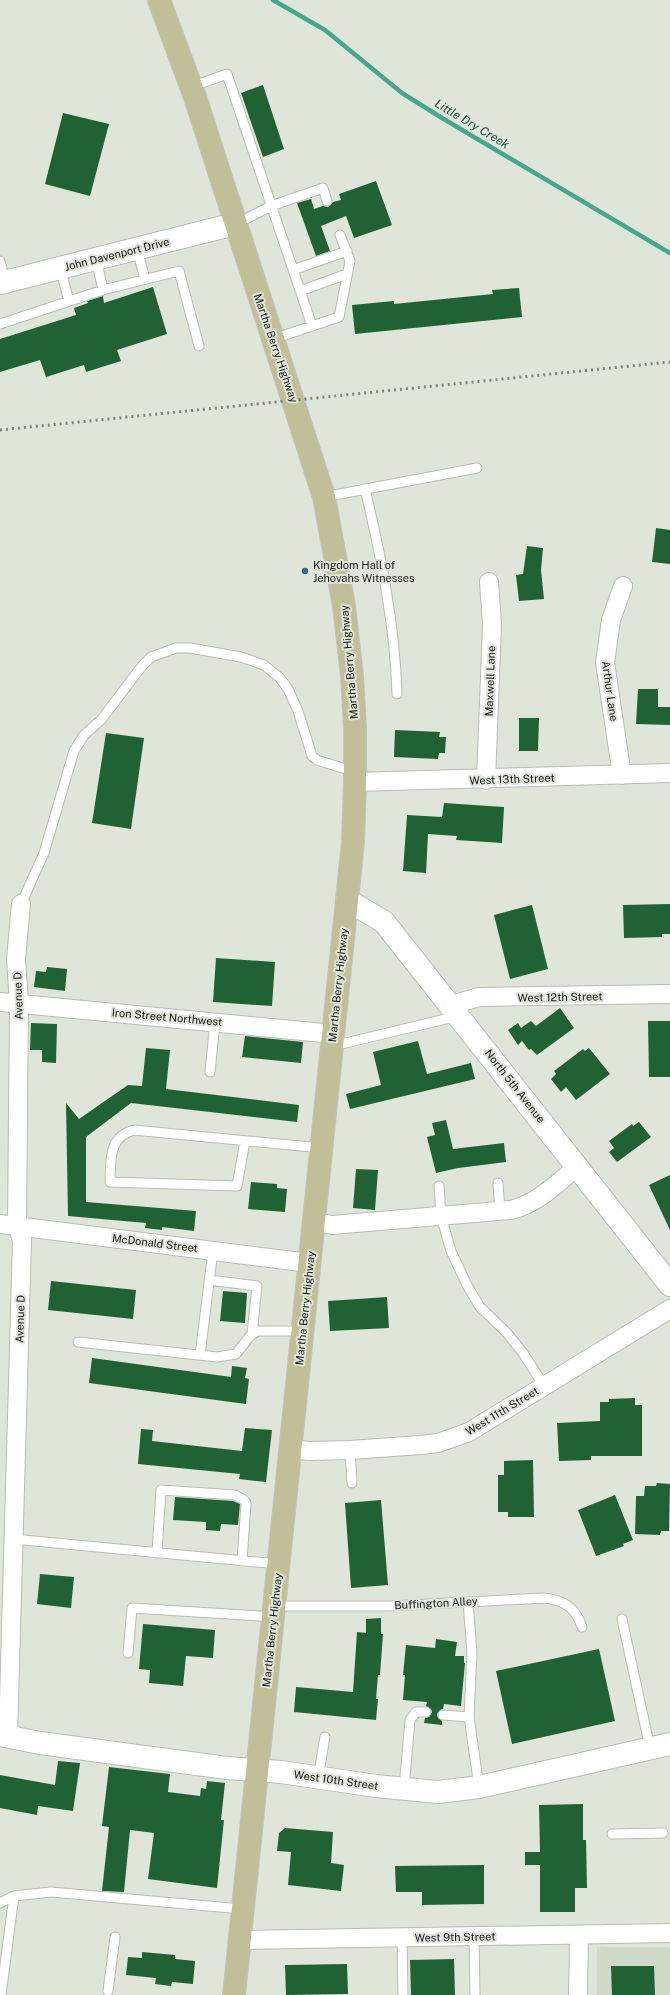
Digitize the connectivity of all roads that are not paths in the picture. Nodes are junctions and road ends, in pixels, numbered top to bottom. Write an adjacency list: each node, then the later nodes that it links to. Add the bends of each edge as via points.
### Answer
1 (159, 0): 2 (main road, Martha Berry Highway)
2 (191, 87): 4 (lane, via 227,74); 5 (main road, Martha Berry Highway)
3 (326, 201): 4 (lane, via 323,188)
4 (271, 206): 5 (lane); 11 (lane)
5 (235, 224): 7 (street, John Davenport Drive); 20 (main road, Martha Berry Highway)
6 (340, 234): 8 (lane)
7 (137, 249): 9 (street, John Davenport Drive); 14 (lane)
8 (347, 251): 11 (lane); 12 (lane, via 350,261)
9 (96, 259): 10 (street, John Davenport Drive); 15 (lane)
10 (60, 268): 13 (street, John Davenport Drive); 17 (lane)
11 (293, 270): 16 (lane)
12 (347, 274): 16 (lane); 19 (lane, via 339,316)
13 (2, 275)
14 (145, 279): 15 (lane); 21 (lane, via 179,271)
15 (103, 290): 17 (lane)
16 (300, 291): 19 (lane)
17 (69, 301): 18 (lane)
18 (0, 324)
19 (312, 326): 20 (lane)
20 (273, 339): 24 (main road, Martha Berry Highway)
21 (199, 346)
22 (477, 468): 23 (lane)
23 (365, 489): 24 (lane); 27 (lane, via 389,611)
24 (324, 497): 30 (main road, Martha Berry Highway, via 349,642 355,728)
25 (489, 582): 31 (street, Maxwell Lane, via 492,625)
26 (623, 586): 29 (street, Arthur Lane, via 611,620 605,663)
27 (397, 694)
28 (670, 773): 29 (street, West 13th Street)
29 (622, 775): 31 (street, West 13th Street)
30 (355, 777): 31 (street, West 13th Street); 32 (main road, Martha Berry Highway, via 353,842); 33 (lane, via 312,756 288,689 280,678 264,666 241,657 206,650 176,648 164,652 152,657 142,666 101,720 84,735 74,751 44,853)
31 (486, 780)
32 (347, 900): 37 (street, North 5th Avenue, via 384,922); 39 (main road, Martha Berry Highway)
33 (21, 904): 36 (street, Avenue D, via 16,959)
34 (670, 994): 37 (street, West 12th Street, via 479,997)
35 (0, 1002): 36 (street, Iron Street Northwest)
36 (19, 1003): 38 (street, Iron Street Northwest); 49 (street, Avenue D)
37 (456, 1010): 39 (lane); 43 (street, North 5th Avenue)
38 (215, 1022): 39 (street, Iron Street Northwest); 40 (lane)
39 (333, 1040): 42 (main road, Martha Berry Highway)
40 (210, 1072)
41 (245, 1141): 41 (lane, via 134,1130 116,1139 110,1182 237,1186); 42 (lane)
42 (322, 1148): 48 (main road, Martha Berry Highway)
43 (577, 1166): 46 (street, via 563,1180 529,1203 520,1208); 53 (street, North 5th Avenue)
44 (498, 1183): 46 (lane)
45 (439, 1186): 47 (lane)
46 (500, 1211): 47 (street)
47 (441, 1216): 48 (street, via 332,1226); 59 (lane, via 451,1251 477,1301 523,1352)
48 (315, 1222): 51 (main road, Martha Berry Highway)
49 (9, 1225): 50 (street, McDonald Street); 63 (street, Avenue D, via 22,1240)
50 (213, 1250): 51 (street, McDonald Street); 52 (lane)
51 (309, 1263): 55 (main road, Martha Berry Highway)
52 (209, 1280): 56 (lane, via 257,1286); 58 (lane)
53 (670, 1285)
54 (670, 1309): 59 (street, West 11th Street)
55 (302, 1331): 56 (lane, via 257,1331); 60 (main road, Martha Berry Highway)
56 (252, 1334): 58 (lane, via 236,1354 217,1357)
57 (78, 1342): 58 (lane)
58 (200, 1355)
59 (544, 1386): 61 (street, West 11th Street, via 469,1432 438,1443)
60 (290, 1449): 61 (street, West 11th Street); 66 (main road, Martha Berry Highway)
61 (350, 1450): 62 (lane)
62 (352, 1483)
63 (13, 1539): 64 (lane); 75 (street, Avenue D)
64 (157, 1553): 65 (lane); 65 (lane, via 161,1490 235,1495 246,1503)
65 (242, 1561): 66 (lane)
66 (280, 1564): 68 (main road, Martha Berry Highway)
67 (468, 1602): 68 (lane, Buffington Alley); 70 (lane, Buffington Alley, via 551,1599 569,1607 578,1615); 74 (lane, via 472,1652)
68 (275, 1611): 71 (lane, Buffington Alley, via 132,1608); 78 (main road, Martha Berry Highway)
69 (622, 1619): 77 (lane)
70 (582, 1627)
71 (128, 1653)
72 (426, 1712): 81 (lane, via 416,1712 410,1720)
73 (443, 1714): 74 (lane)
74 (469, 1717): 80 (lane)
75 (4, 1735): 78 (street, West 10th Street, via 40,1743)
76 (325, 1737): 79 (lane)
77 (660, 1746): 80 (street, West 10th Street)
78 (257, 1770): 79 (street, West 10th Street); 86 (main road, Martha Berry Highway)
79 (318, 1778): 81 (street, West 10th Street)
80 (479, 1787): 81 (street, West 10th Street, via 438,1792)
81 (404, 1790)
82 (662, 1833): 83 (lane)
83 (612, 1834)
84 (14, 1896): 85 (lane); 86 (lane, via 51,1892); 94 (lane)
85 (0, 1903)
86 (242, 1909): 92 (main road, Martha Berry Highway)
87 (670, 1933): 88 (street, West 9th Street)
88 (579, 1935): 89 (street, West 9th Street); 98 (street)
89 (474, 1936): 91 (street, West 9th Street); 97 (lane)
90 (115, 1937): 93 (lane)
91 (402, 1938): 92 (street, West 9th Street); 96 (lane)
92 (239, 1940): 95 (main road, Martha Berry Highway)
93 (108, 1991)
94 (1, 1995)
95 (234, 1995)
96 (404, 1995)
97 (476, 1995)
98 (578, 1995)

